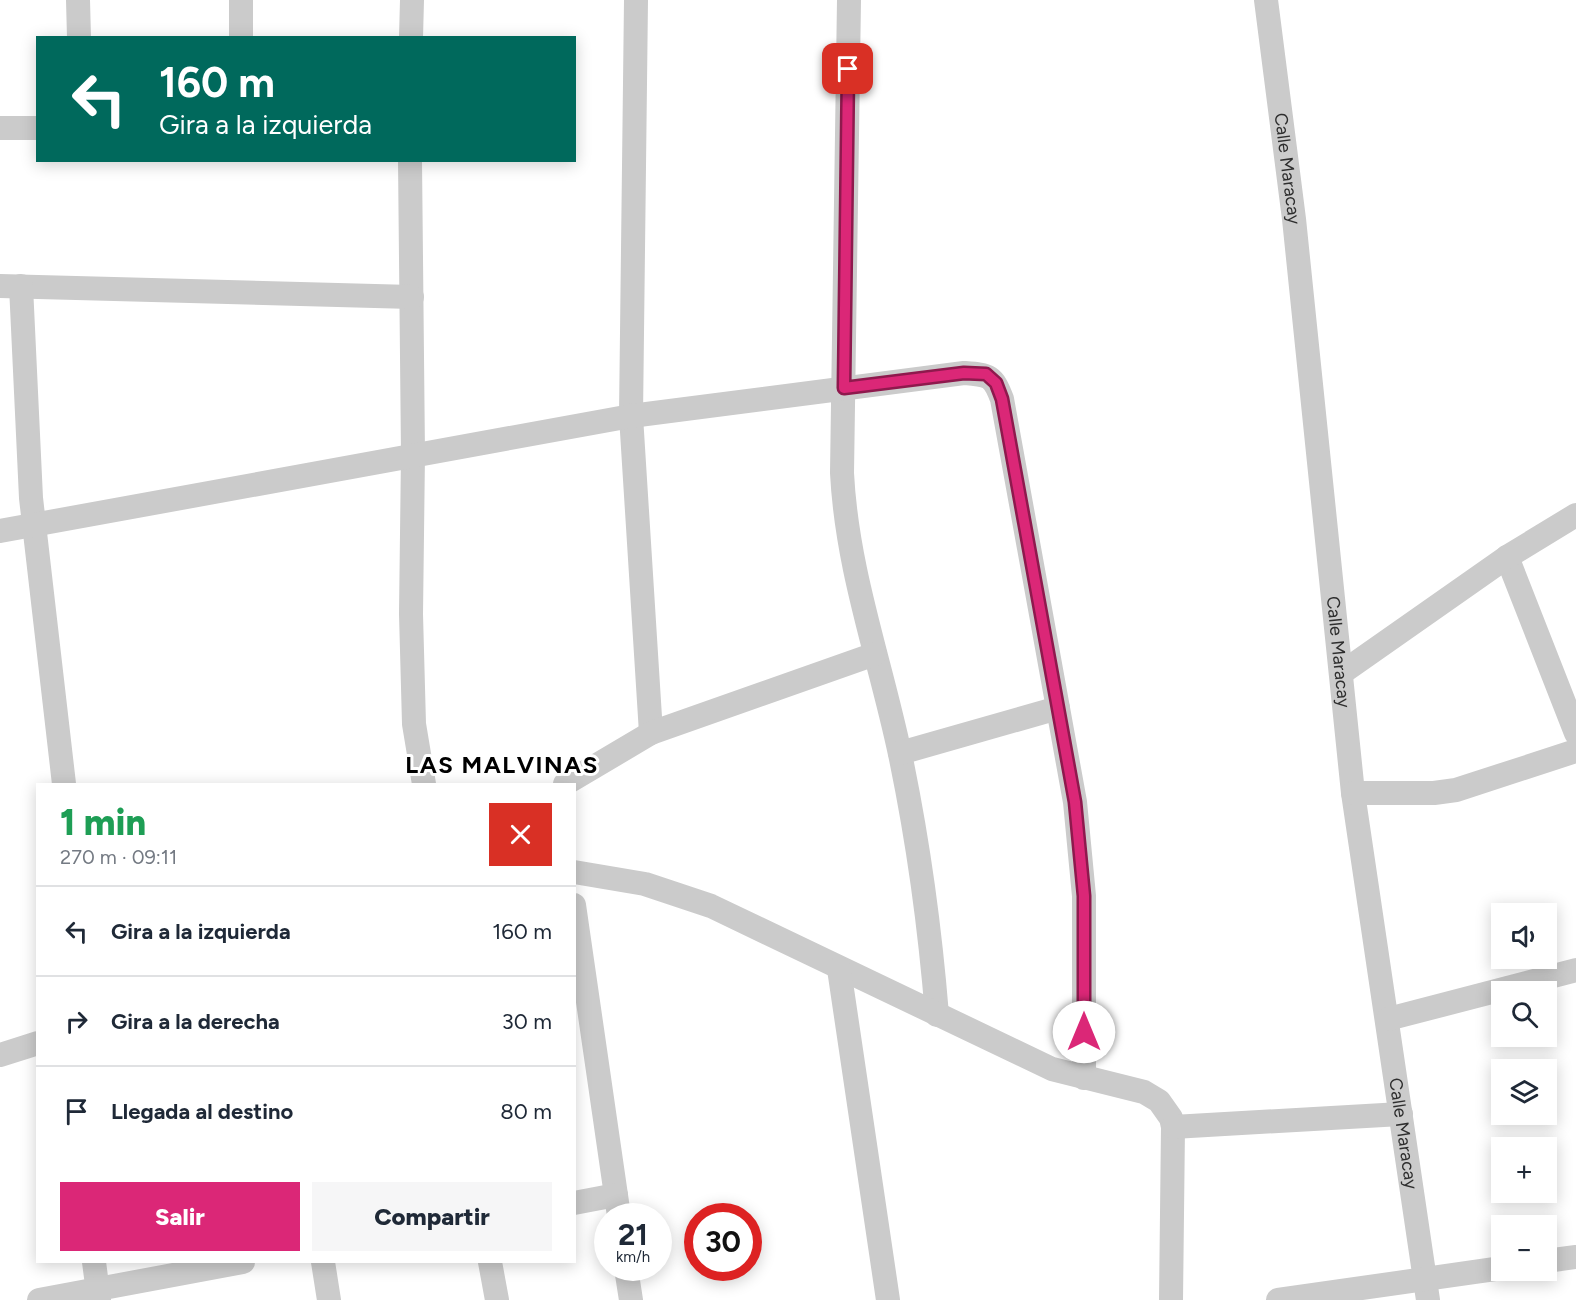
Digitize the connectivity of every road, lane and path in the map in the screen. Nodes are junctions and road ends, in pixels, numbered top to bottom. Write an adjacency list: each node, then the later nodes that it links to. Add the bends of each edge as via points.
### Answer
1 (78, 0): 7 (street)
2 (241, 0): 8 (street)
3 (412, 0): 9 (street)
4 (636, 0): 16 (street)
5 (849, 0): 15 (street)
6 (1266, 0): 23 (street, Calle Maracay)
7 (79, 36)
8 (241, 36)
9 (411, 36)
10 (0, 128): 11 (street)
11 (36, 128)
12 (410, 162): 14 (street)
13 (10, 286): 14 (street); 19 (street)
14 (412, 297): 17 (street)
15 (844, 388): 16 (street); 22 (street, via 844,512 850,554); 24 (street, via 964,373 986,374 996,383)
16 (631, 416): 17 (street); 25 (street)
17 (413, 454): 19 (street); 30 (street, via 413,702)
18 (1576, 515): 21 (street)
19 (35, 524): 20 (street); 29 (street)
20 (0, 531)
21 (1507, 557): 23 (street); 26 (street)
22 (875, 654): 25 (street); 28 (street)
23 (1343, 672): 32 (street, Calle Maracay)
24 (1058, 708): 28 (street); 41 (street, via 1075,802 1084,896)
25 (651, 733): 31 (street)
26 (1576, 733)
27 (1576, 751): 32 (street, via 1456,790)
28 (900, 753): 37 (street, via 929,919)
29 (64, 783)
30 (424, 783)
31 (567, 783)
32 (1353, 793): 38 (street, Calle Maracay)
33 (576, 872): 35 (street, via 645,884 711,906)
34 (576, 919): 45 (street)
35 (839, 969): 37 (street); 61 (street)
36 (1576, 970): 38 (street)
37 (937, 1015): 41 (street, via 1052,1069)
38 (1388, 1019): 42 (street, Calle Maracay)
39 (36, 1044): 40 (street)
40 (0, 1055)
41 (1084, 1078): 43 (street, via 1144,1092 1159,1101)
42 (1401, 1114): 43 (street); 55 (street, Calle Maracay)
43 (1173, 1127): 62 (street)
44 (576, 1203): 46 (street)
45 (618, 1203)
46 (594, 1204)
47 (1576, 1257): 48 (street)
48 (1557, 1260)
49 (94, 1263): 56 (street)
50 (238, 1263): 56 (street)
51 (323, 1263): 58 (street)
52 (490, 1263): 59 (street)
53 (1491, 1271): 55 (street)
54 (628, 1281): 60 (street)
55 (1427, 1290): 63 (street)
56 (99, 1294): 57 (street)
57 (39, 1300)
58 (329, 1300)
59 (497, 1300)
60 (631, 1300)
61 (888, 1300)
62 (1171, 1300)
63 (1278, 1300)

